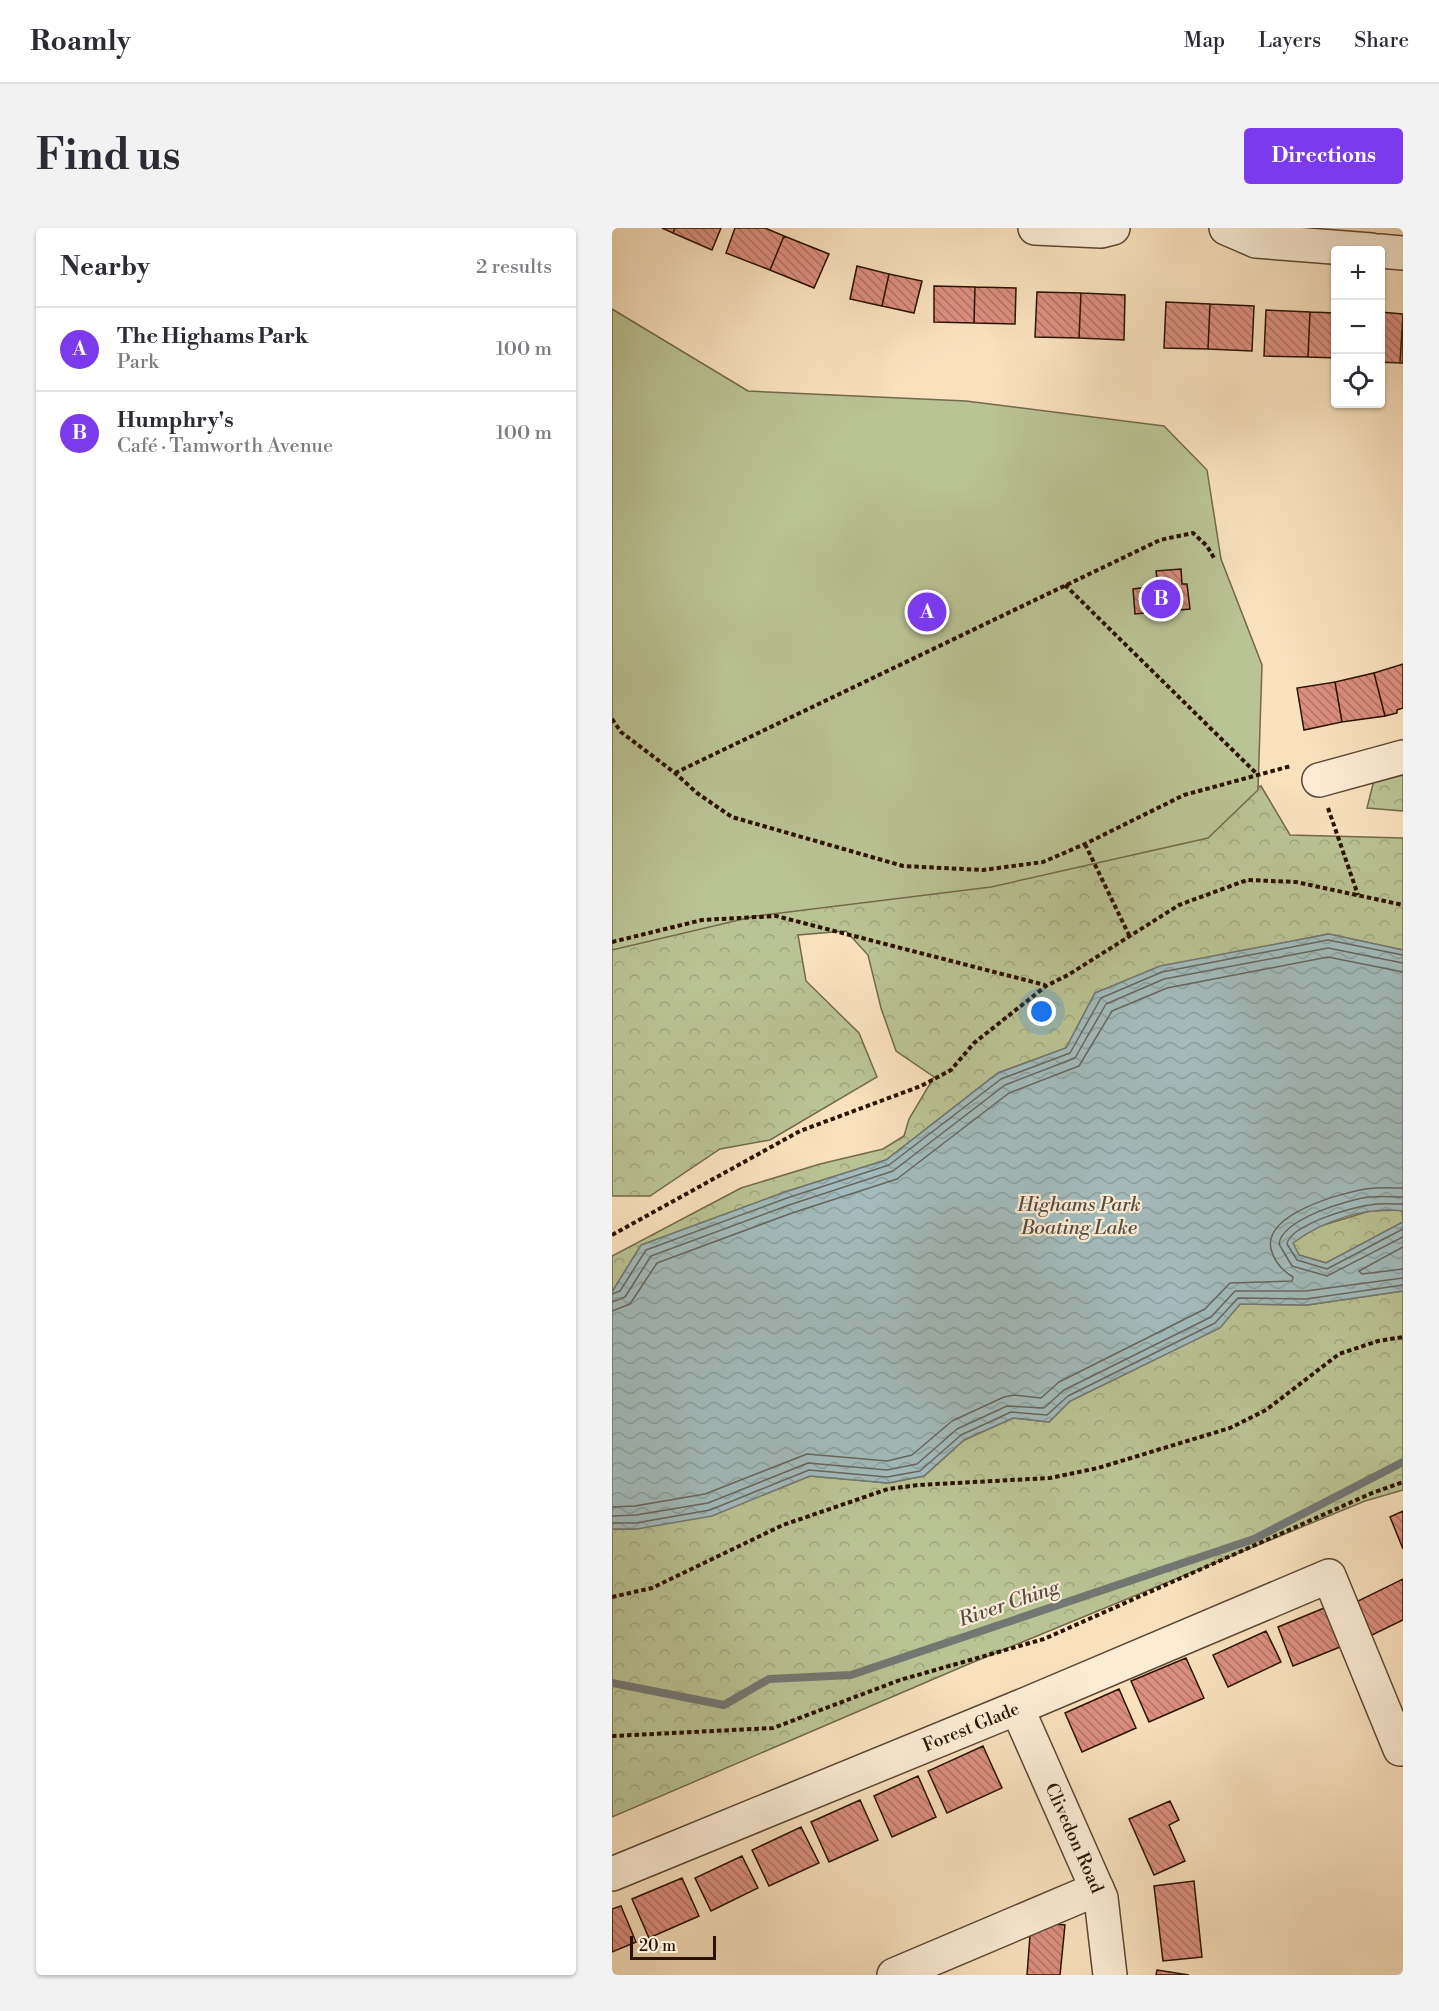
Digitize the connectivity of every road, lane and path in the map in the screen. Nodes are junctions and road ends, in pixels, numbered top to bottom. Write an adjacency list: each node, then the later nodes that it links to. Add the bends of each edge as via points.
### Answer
1 (1035, 228): 2 (street)
2 (1113, 228)
3 (1226, 228): 4 (street, via 1256,241)
4 (1331, 247)
5 (1385, 251): 6 (street)
6 (1403, 253)
7 (1214, 558): 8 (path, via 1193,533 1177,535)
8 (1065, 585): 11 (path); 12 (path)
9 (612, 719): 11 (path, via 621,732)
10 (1403, 757): 13 (street)
11 (675, 773): 14 (path, via 697,794 732,817 903,866 983,870 1043,862)
12 (1257, 775): 13 (path, via 1310,760); 14 (path, via 1184,795)
13 (1319, 780): 15 (path)
14 (1085, 844): 17 (path)
15 (1358, 895): 16 (path); 17 (path, via 1296,882 1247,880 1179,905)
16 (1403, 905)
17 (1129, 935): 19 (path)
18 (612, 942): 19 (path, via 702,920 776,916)
19 (1046, 986): 20 (path, via 974,1043 951,1070 921,1086 800,1131)
20 (612, 1235)
21 (1403, 1337): 23 (path, via 1339,1354 1266,1410 1230,1428 1098,1468 1050,1478 888,1490 783,1525 652,1588)
22 (1403, 1482): 25 (path, via 1044,1639 900,1680 773,1728)
23 (612, 1597)
24 (1017, 1708): 26 (street, Forest Glade, via 1329,1576 1400,1749); 27 (street, Forest Glade); 28 (street, Clivedon Road)
25 (612, 1736)
26 (1403, 1747)
27 (612, 1874)
28 (1097, 1889): 29 (street); 30 (street, Clivedon Road)
29 (894, 1975)
30 (1110, 1975)

